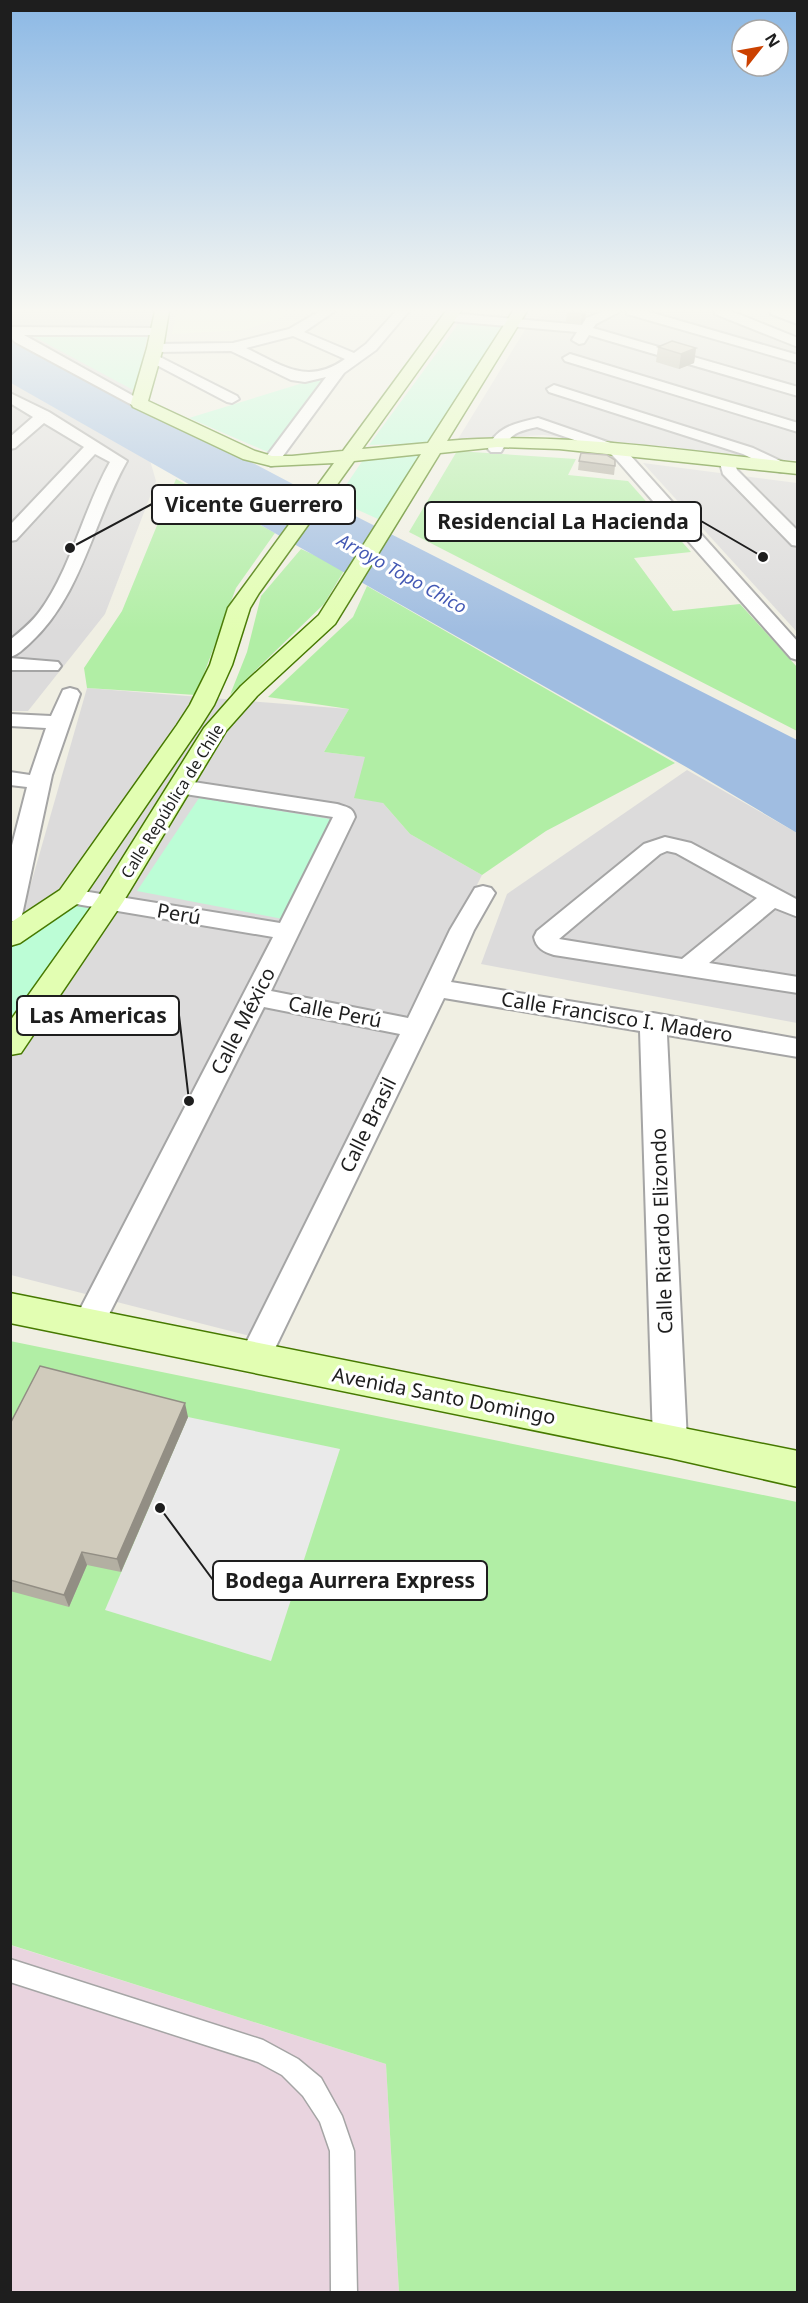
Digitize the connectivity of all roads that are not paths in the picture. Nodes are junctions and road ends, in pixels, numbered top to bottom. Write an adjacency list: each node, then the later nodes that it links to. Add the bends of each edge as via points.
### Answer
1 (40, 418): 12 (street)
2 (50, 418): 13 (street)
3 (172, 418): 18 (street, via 249,455)
4 (303, 418): 18 (street)
5 (376, 418): 17 (street, Calle República de Chile)
6 (452, 418): 15 (street, Calle República de Chile)
7 (540, 418): 10 (street)
8 (669, 418): 20 (street)
9 (757, 418): 11 (street)
10 (538, 422): 14 (street, via 506,434); 16 (street)
11 (798, 428)
12 (10, 445)
13 (94, 446): 22 (street); 24 (street, via 119,460 52,607 42,622)
14 (496, 446): 15 (street); 16 (street)
15 (434, 447): 17 (street); 33 (street, Calle República de Chile, via 318,629 228,713)
16 (618, 453): 19 (street); 25 (street)
17 (350, 455): 18 (street); 36 (street, Calle República de Chile, via 239,608 221,665 202,705)
18 (272, 461)
19 (729, 467): 20 (street); 21 (street); 23 (street)
20 (789, 468)
21 (798, 477)
22 (10, 536)
23 (798, 541)
24 (10, 651)
25 (798, 654)
26 (10, 664): 27 (street)
27 (51, 666)
28 (70, 694): 30 (street)
29 (10, 720): 30 (street)
30 (58, 722): 32 (street)
31 (10, 778): 32 (street)
32 (37, 782): 34 (street)
33 (180, 787): 38 (street, Calle República de Chile); 41 (street, Calle México, via 344,815)
34 (16, 856): 40 (street)
35 (483, 893): 45 (street, Calle Brasil)
36 (70, 896): 38 (street, Perú); 42 (street, Calle República de Chile)
37 (772, 898): 39 (street); 43 (street); 43 (street, via 683,848 665,844 652,849 546,937 554,947)
38 (109, 902): 41 (street, Perú); 49 (street, Calle República de Chile)
39 (798, 910)
40 (10, 915)
41 (288, 932): 46 (street, Calle México)
42 (10, 937)
43 (688, 967): 44 (street)
44 (798, 985)
45 (436, 988): 47 (street, Calle Francisco I. Madero); 48 (street, Calle Brasil)
46 (256, 997): 48 (street, Calle Perú); 52 (street, Calle México)
47 (653, 1022): 50 (street, Calle Francisco I. Madero); 54 (street, Calle Ricardo Elizondo)
48 (415, 1028): 53 (street, Calle Brasil)
49 (10, 1045)
50 (798, 1047)
51 (10, 1308): 52 (street, Avenida Santo Domingo)
52 (89, 1323): 53 (street, Avenida Santo Domingo)
53 (255, 1357): 54 (street, Avenida Santo Domingo)
54 (670, 1441): 55 (street, Avenida Santo Domingo)
55 (798, 1469)
56 (10, 1970): 57 (lane, via 262,2052 290,2067 312,2087 330,2116 342,2151)
57 (344, 2292)

